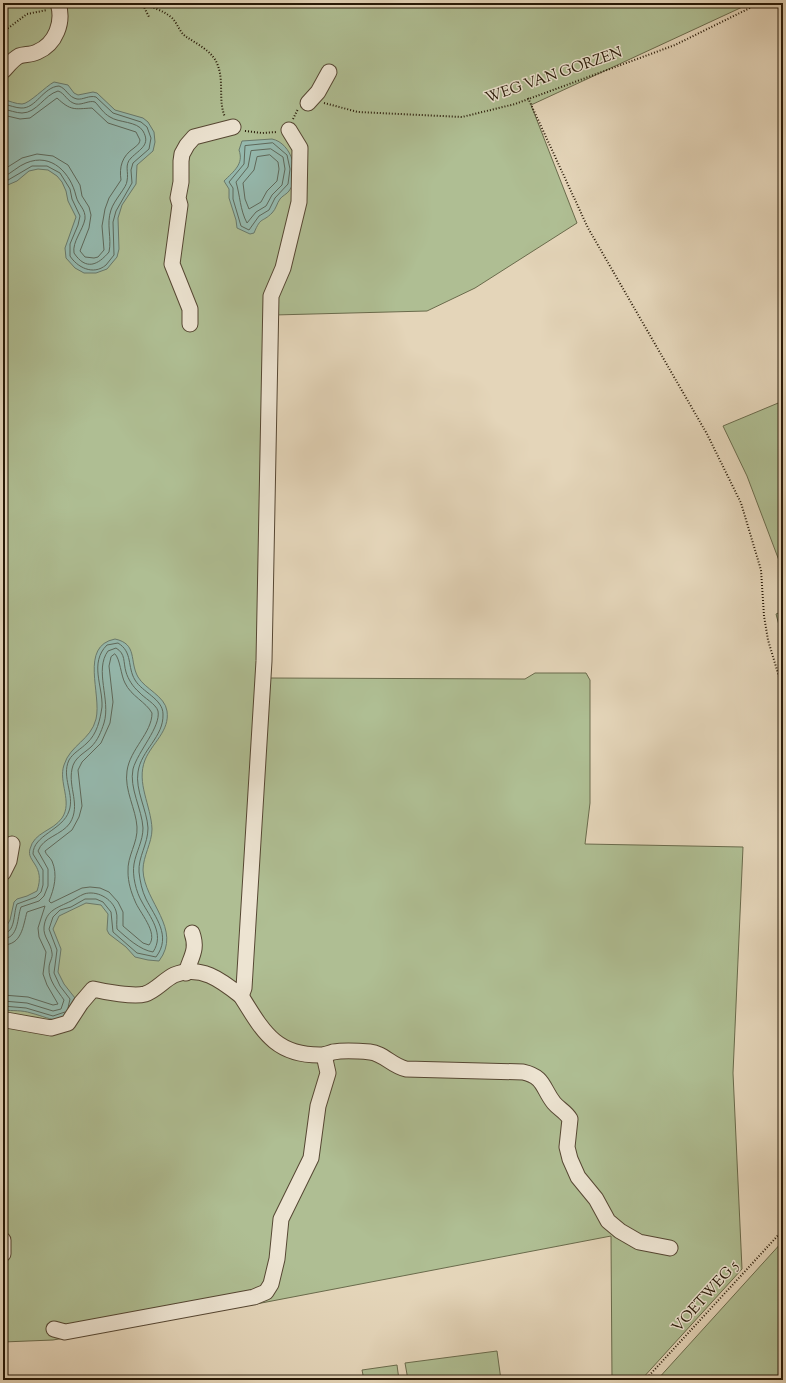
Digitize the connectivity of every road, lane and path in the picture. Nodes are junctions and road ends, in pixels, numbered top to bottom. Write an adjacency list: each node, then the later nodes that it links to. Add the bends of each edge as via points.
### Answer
1 (81, 3): 5 (path)
2 (97, 3): 4 (path)
3 (760, 3): 10 (path, WEG VAN GORZEN, via 675,44)
4 (143, 4): 6 (path); 12 (path, via 172,18 181,33 214,56 221,79 223,112)
5 (58, 5): 7 (path, via 27,14); 8 (lane, via 60,23 53,38 37,52 16,58)
6 (149, 17)
7 (3, 32)
8 (3, 71)
9 (329, 72): 11 (lane, via 318,92)
10 (528, 98): 11 (path, WEG VAN GORZEN, via 515,104 462,117 358,112 318,101); 16 (path, via 588,228 707,434 741,503 761,570 768,640)
11 (308, 103): 13 (path, via 296,110)
12 (233, 127): 14 (path); 15 (lane, via 194,137 182,154 178,198 180,205 172,264 190,309)
13 (289, 130): 21 (lane, via 300,148 298,202 283,268 271,296 264,661 244,988)
14 (262, 133)
15 (190, 324)
16 (783, 690)
17 (12, 844): 18 (lane, via 9,861)
18 (3, 873)
19 (192, 933): 20 (lane, via 196,943 195,951)
20 (186, 973): 21 (lane, via 196,970 222,981); 22 (lane, via 174,975 145,994 111,993 92,989 68,1023 51,1028)
21 (241, 996): 23 (lane, via 256,1021 277,1044 288,1051)
22 (6, 1020)
23 (324, 1055): 26 (lane, via 334,1052 372,1052 406,1069 523,1072 534,1076 541,1081 554,1102 570,1119 567,1147 570,1159 578,1178 596,1199 608,1221 639,1242); 28 (lane, via 328,1073 317,1111 311,1158 283,1213 277,1259 271,1284 266,1292 254,1297 65,1332)
24 (783, 1230): 29 (path, VOETWEG 5)
25 (3, 1240): 27 (lane)
26 (670, 1248)
27 (3, 1254)
28 (54, 1329)
29 (646, 1380)

